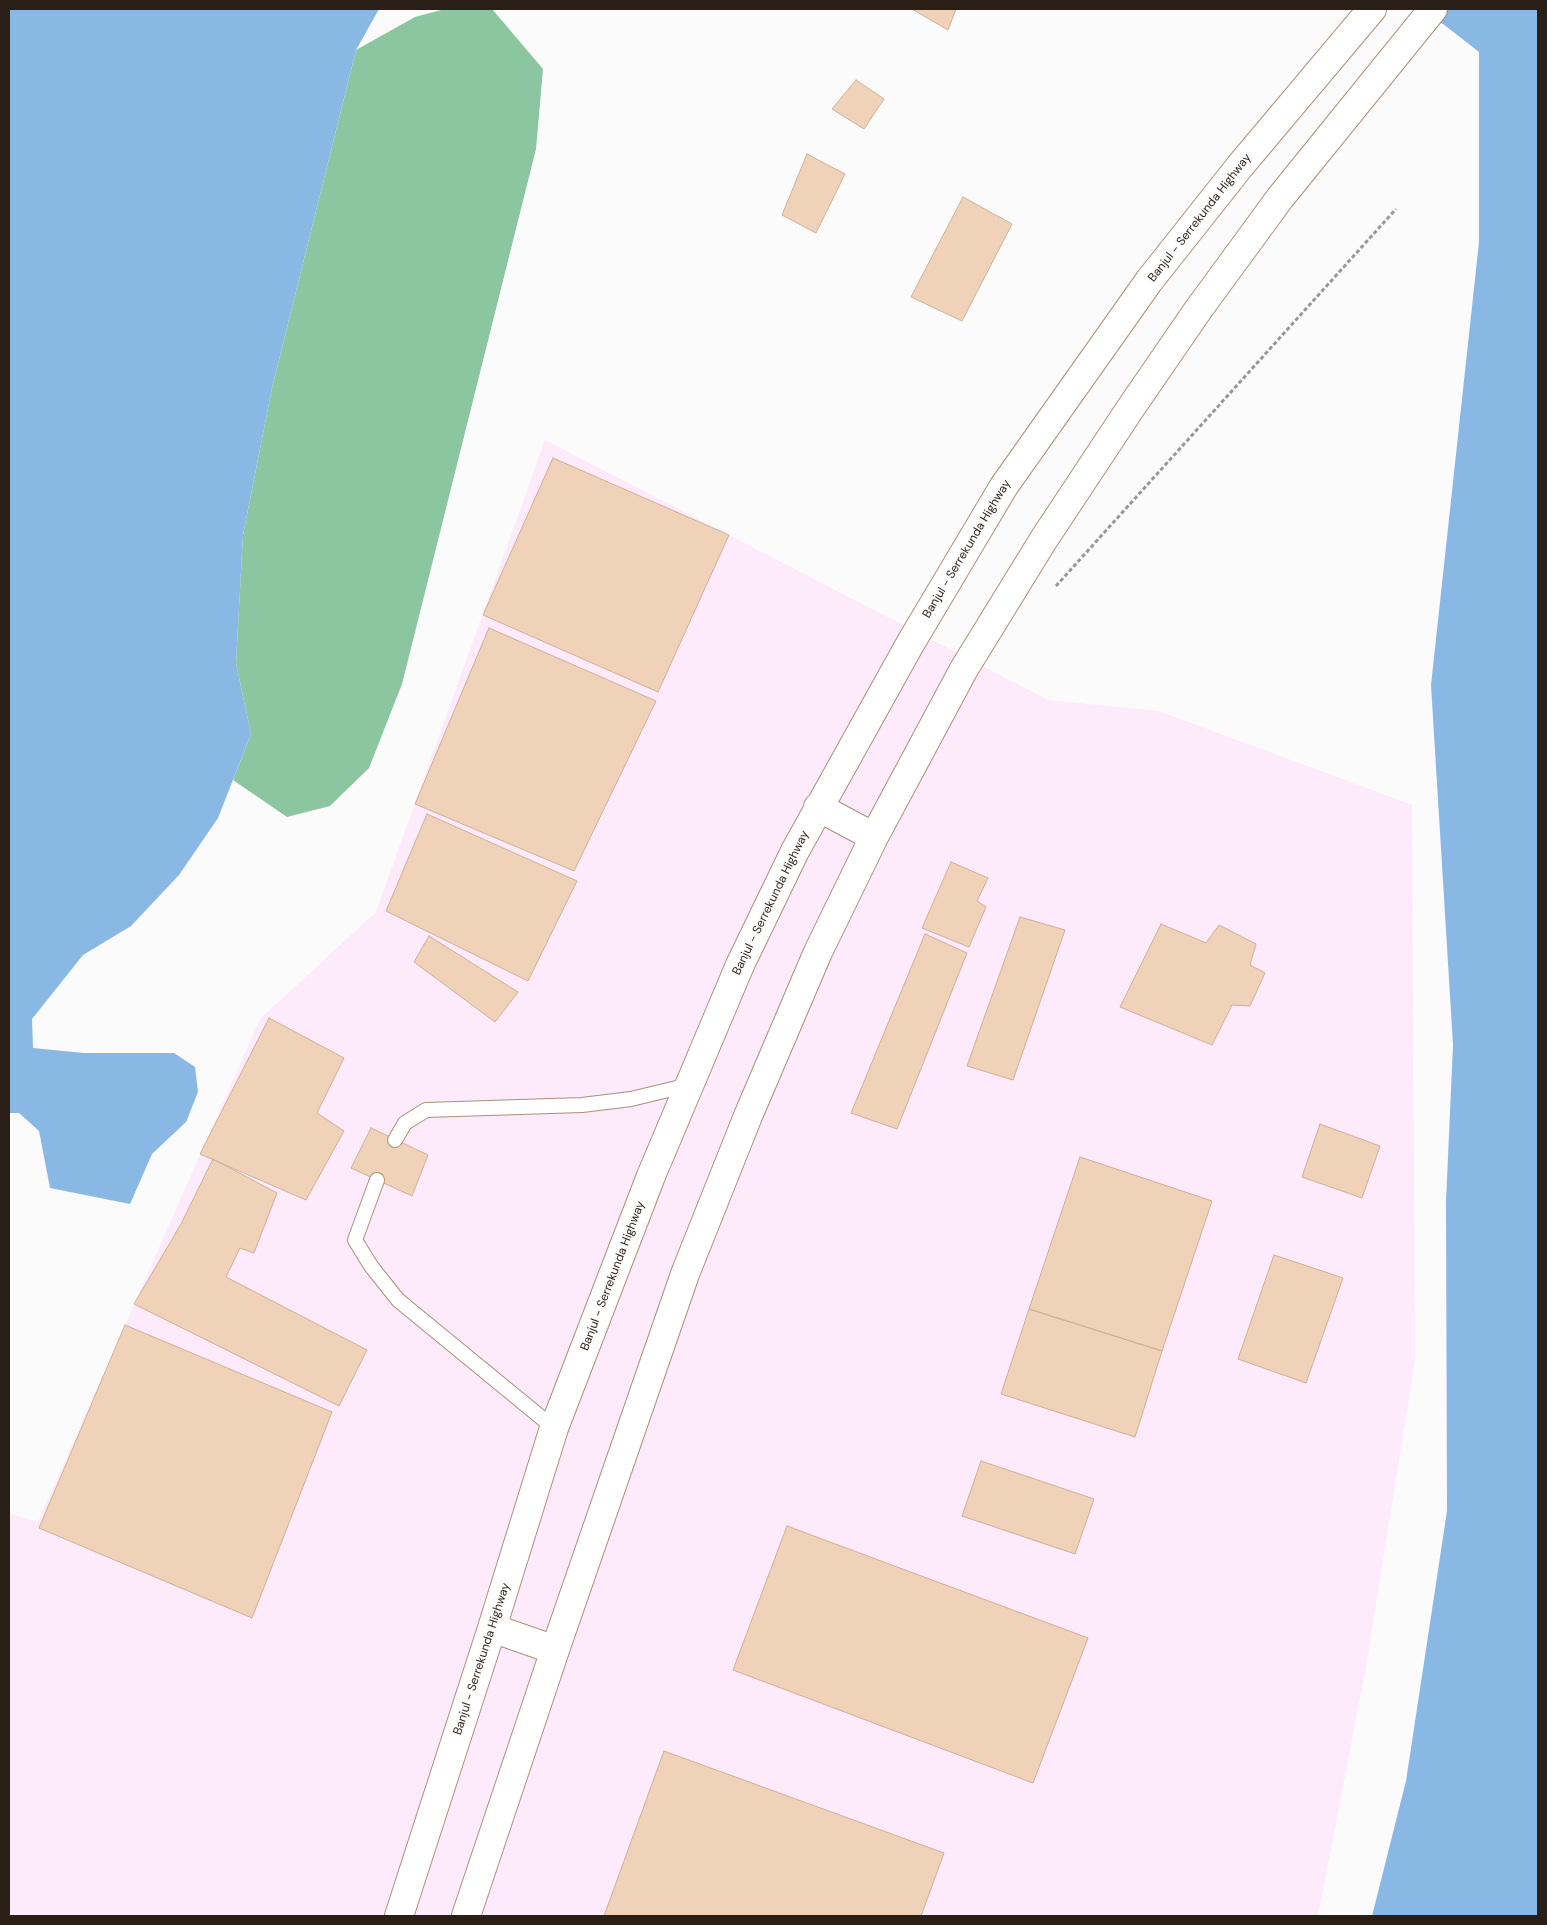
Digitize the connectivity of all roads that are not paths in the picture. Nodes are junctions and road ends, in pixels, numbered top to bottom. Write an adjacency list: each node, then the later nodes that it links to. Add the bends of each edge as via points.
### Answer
1 (1372, 9): 3 (highway, Banjul - Serrekunda Highway, via 1240,166 1149,281 1004,486)
2 (1429, 13): 4 (highway, via 1280,198 1130,409 1044,539 964,669)
3 (818, 807): 4 (highway); 5 (highway, Banjul - Serrekunda Highway, via 740,965)
4 (874, 837): 10 (highway, via 818,952 685,1274)
5 (689, 1085): 6 (lane, via 630,1099 582,1105 426,1110 405,1123); 8 (highway, Banjul - Serrekunda Highway)
6 (395, 1140)
7 (377, 1180): 8 (lane, via 355,1240 371,1266 398,1300)
8 (554, 1428): 9 (highway, Banjul - Serrekunda Highway)
9 (492, 1628): 10 (highway); 11 (highway, Banjul - Serrekunda Highway)
10 (555, 1650): 12 (highway)
11 (399, 1916)
12 (466, 1916)

